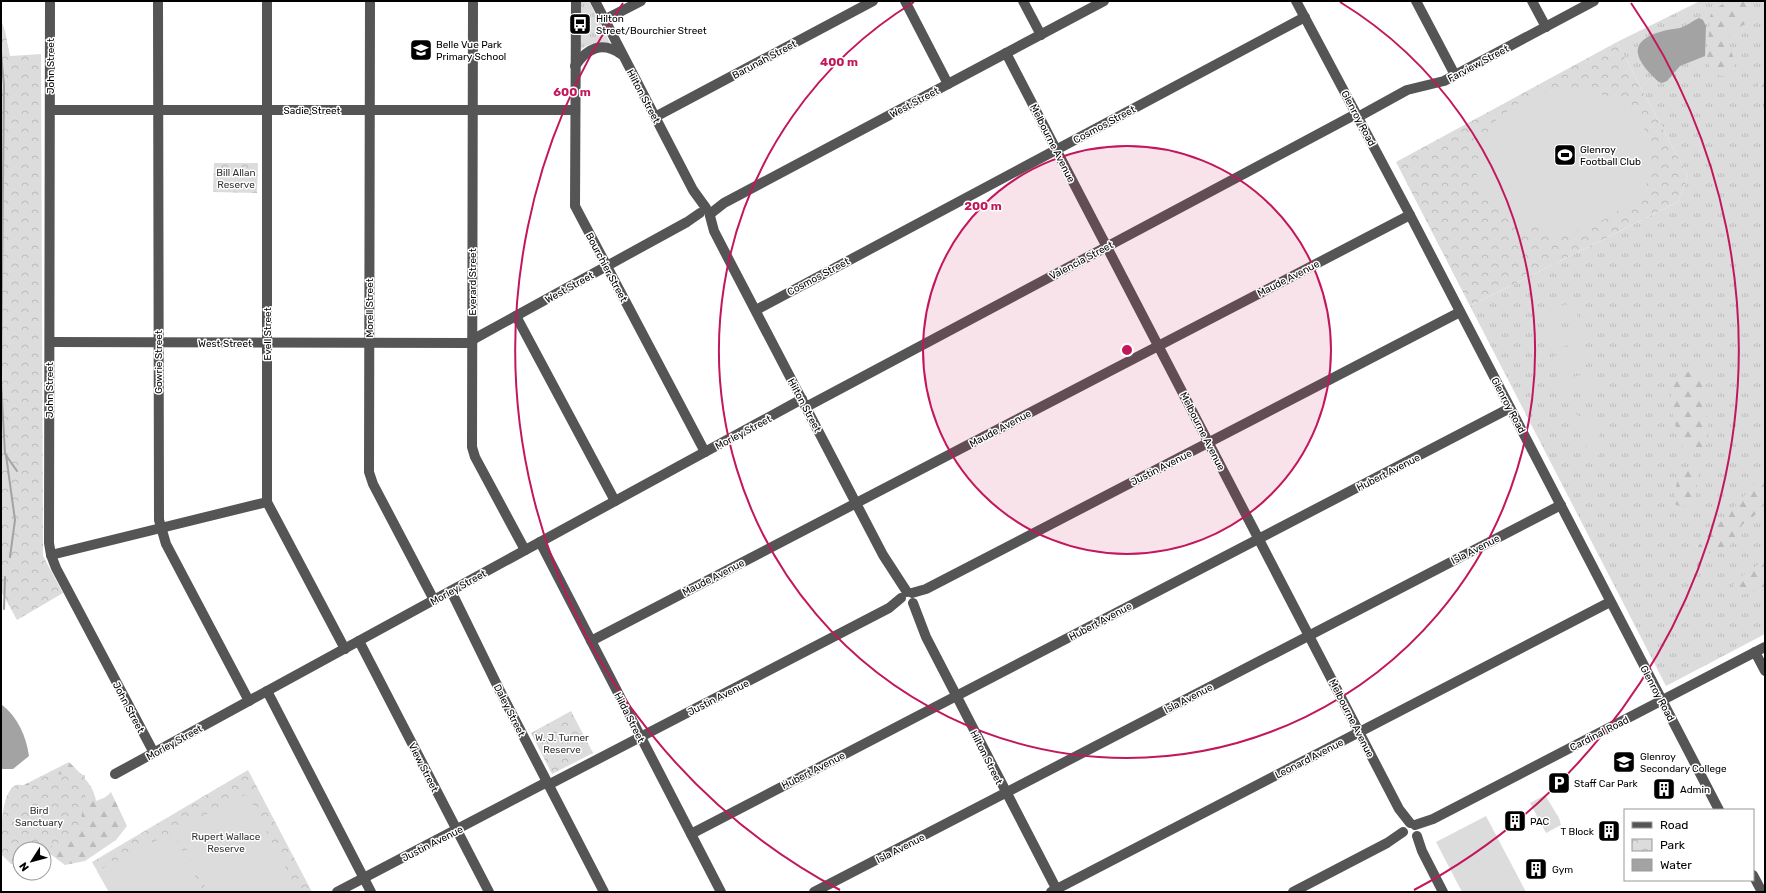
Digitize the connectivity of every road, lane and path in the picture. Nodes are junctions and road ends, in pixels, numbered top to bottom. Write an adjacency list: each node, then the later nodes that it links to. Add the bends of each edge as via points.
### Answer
1 (50, 1): 27 (street, John Street)
2 (158, 1): 26 (street, Gowrie Street)
3 (267, 1): 28 (street, Evell Street)
4 (370, 1): 29 (street, Morell Street)
5 (473, 1): 30 (street, Everard Street)
6 (576, 1): 23 (street, Bourchier Street)
7 (594, 1): 18 (street, Hilton Street)
8 (641, 1): 18 (street)
9 (873, 1): 33 (street, Barunah Street)
10 (905, 1): 25 (street)
11 (1023, 1): 20 (street)
12 (1104, 1): 20 (street, West Street)
13 (1296, 1): 17 (street, Glenroy Road)
14 (1416, 1): 24 (street)
15 (1532, 1): 19 (street)
16 (1594, 1): 19 (street, Farview Street)
17 (1305, 17): 32 (street, Glenroy Road); 34 (street, Cosmos Street)
18 (604, 20): 22 (street, Hilton Street)
19 (1546, 27): 24 (street, Farview Street)
20 (1041, 35): 21 (street, West Street)
21 (1006, 53): 25 (street, West Street); 34 (street, Melbourne Avenue)
22 (622, 55): 23 (street, via 611,48 594,48); 33 (street, Hilton Street)
23 (575, 66): 31 (street, Bourchier Street)
24 (1455, 75): 32 (street, Farview Street, via 1407,90)
25 (948, 84): 35 (street, West Street)
26 (158, 109): 27 (street, Sadie Street); 28 (street, Sadie Street); 44 (street, Gowrie Street)
27 (50, 110): 42 (street, John Street)
28 (267, 110): 29 (street, Sadie Street); 45 (street, Evell Street)
29 (370, 110): 30 (street, Sadie Street); 46 (street, Morell Street)
30 (472, 110): 31 (street, Sadie Street); 43 (street, Everard Street)
31 (575, 110): 38 (street, Bourchier Street, via 575,206)
32 (1357, 115): 36 (street, Glenroy Road); 37 (street, Valencia Street)
33 (655, 117): 35 (street, Hilton Street)
34 (1057, 150): 37 (street, Melbourne Avenue); 39 (street, Cosmos Street)
35 (705, 213): 38 (street, West Street); 39 (street, Hilton Street)
36 (1410, 215): 40 (street, Glenroy Road); 47 (street, Maude Avenue)
37 (1107, 246): 47 (street, Melbourne Avenue); 48 (street, Valencia Street)
38 (606, 266): 41 (street, West Street); 51 (street, Bourchier Street)
39 (756, 310): 48 (street, Hilton Street)
40 (1460, 312): 49 (street, Glenroy Road); 50 (street, Justin Avenue)
41 (516, 316): 43 (street, West Street); 52 (street)
42 (50, 342): 44 (street, West Street); 60 (street, John Street)
43 (472, 342): 46 (street, West Street); 59 (street, Everard Street, via 473,451)
44 (158, 343): 45 (street, West Street); 56 (street, Gowrie Street)
45 (266, 343): 46 (street, West Street); 53 (street, Evell Street)
46 (369, 343): 63 (street, Morell Street, via 370,477)
47 (1159, 345): 50 (street, Melbourne Avenue); 54 (street, Maude Avenue)
48 (804, 403): 51 (street, Morley Street); 54 (street, Hilton Street)
49 (1510, 408): 55 (street, Glenroy Road); 57 (street, Hubert Avenue)
50 (1209, 442): 57 (street, Melbourne Avenue); 62 (street, Justin Avenue)
51 (705, 452): 52 (street, Morley Street)
52 (615, 501): 58 (street, Morley Street)
53 (267, 502): 56 (street); 69 (street, Evell Street)
54 (856, 503): 62 (street, Hilton Street); 66 (street, Maude Avenue)
55 (1561, 505): 64 (street, Glenroy Road); 65 (street, Isla Avenue)
56 (160, 528): 60 (street); 74 (street, Gowrie Street)
57 (1259, 539): 65 (street, Melbourne Avenue); 73 (street, Hubert Avenue)
58 (540, 542): 59 (street, Morley Street); 66 (street, Hilda Street)
59 (525, 550): 61 (street, Morley Street)
60 (51, 556): 78 (street, John Street)
61 (451, 591): 63 (street, Morley Street); 80 (street, Daley Street)
62 (908, 599): 73 (street, Hilton Street); 77 (street, Justin Avenue)
63 (434, 600): 67 (street, Morley Street)
64 (1610, 602): 75 (street, Glenroy Road); 76 (street, Leonard Avenue)
65 (1309, 635): 76 (street, Melbourne Avenue); 81 (street, Isla Avenue)
66 (591, 640): 77 (street, Hilda Street)
67 (359, 641): 69 (street, Morley Street); 83 (street, View Street)
68 (1765, 647): 70 (street, Cardinal Road)
69 (345, 649): 72 (street, Morley Street)
70 (1755, 652): 71 (street); 75 (street, Cardinal Road)
71 (1765, 671)
72 (267, 691): 74 (street, Morley Street); 87 (street)
73 (956, 696): 81 (street, Hilton Street); 85 (street, Hubert Avenue)
74 (249, 701): 78 (street, Morley Street)
75 (1662, 701): 82 (street, Glenroy Road); 84 (street, Cardinal Road)
76 (1359, 732): 84 (street, Melbourne Avenue); 88 (street, Leonard Avenue)
77 (641, 737): 80 (street, Justin Avenue); 85 (street, Hilda Street)
78 (154, 753): 79 (street, Morley Street)
79 (114, 774)
80 (548, 784): 83 (street, Justin Avenue); 92 (street, Daley Street)
81 (1006, 793): 88 (street, Hilton Street); 94 (street, Isla Avenue)
82 (1718, 809)
83 (457, 830): 87 (street, Justin Avenue); 91 (street, View Street)
84 (1411, 831): 95 (street, Cardinal Road); 96 (street, Melbourne Avenue)
85 (691, 834): 93 (street, Hilda Street)
86 (1754, 877): 97 (street)
87 (364, 878): 89 (street, Justin Avenue); 90 (street)
88 (1055, 891)
89 (337, 892)
90 (371, 892)
91 (489, 892)
92 (604, 892)
93 (721, 892)
94 (814, 892)
95 (1293, 892)
96 (1443, 892)
97 (1762, 892)

